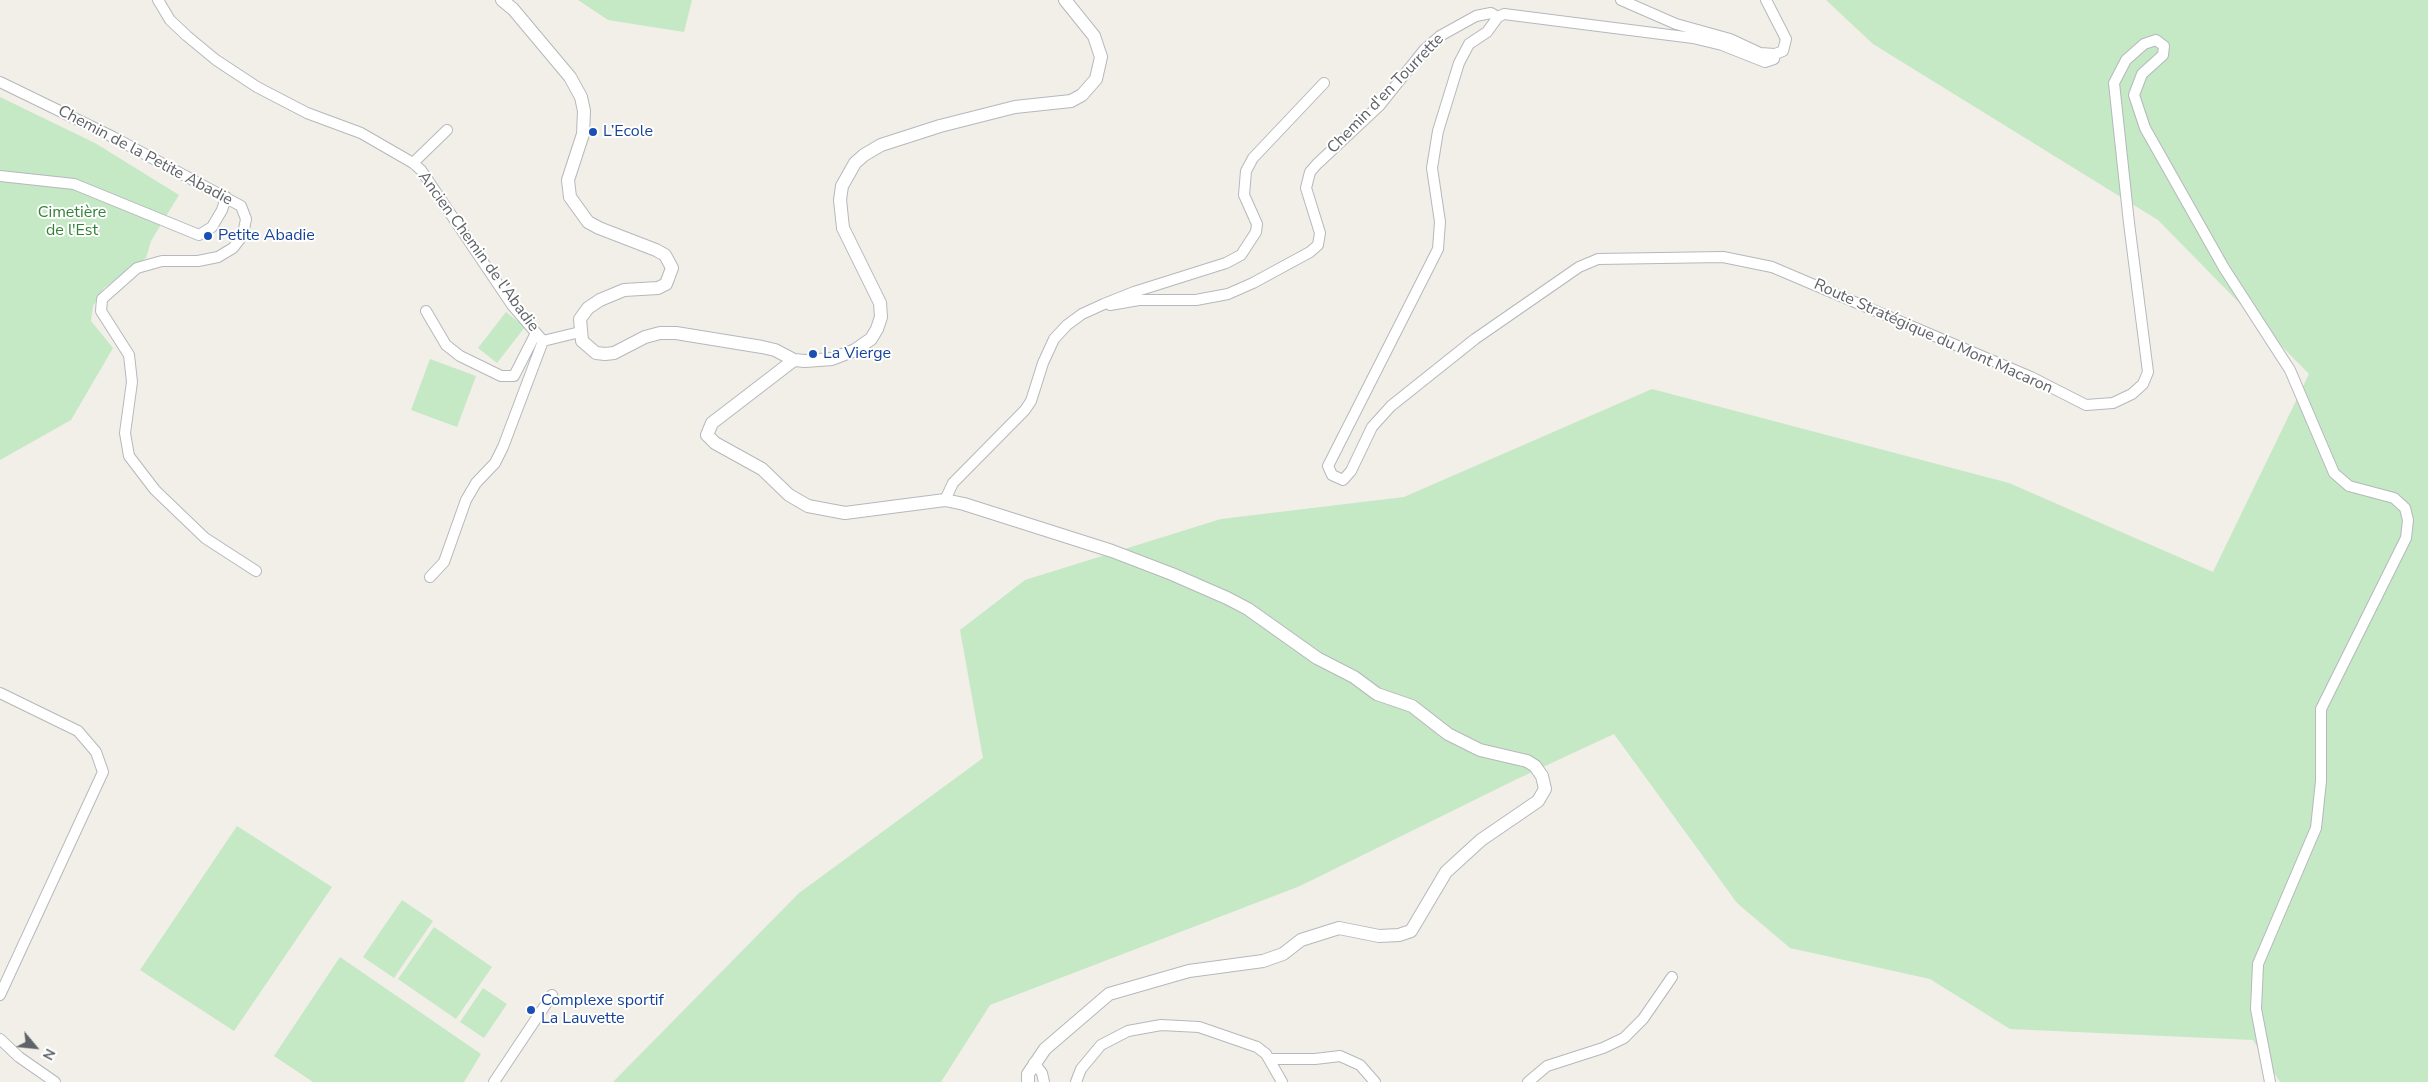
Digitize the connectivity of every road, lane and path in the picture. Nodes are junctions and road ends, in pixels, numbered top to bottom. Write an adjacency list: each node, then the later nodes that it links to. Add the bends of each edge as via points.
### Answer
1 (158, 0): 11 (street, Ancien Chemin de l'Abadie, via 170,20 187,36 257,87 307,113 361,133)
2 (502, 0): 16 (street, via 570,77 581,97 584,128 568,180 570,197 588,222 656,250 665,255 672,268 666,284 658,288 624,290 588,308 580,319)
3 (1065, 0): 19 (street, via 1085,23 1098,45 1100,68 1090,88 1071,100 986,114 881,145 864,154 842,186 840,200 843,228 880,303 881,317 877,329 871,339 844,356 818,361)
4 (1621, 0): 7 (street, via 1676,24 1730,39 1760,53)
5 (1766, 0): 7 (street, via 1786,39 1783,51)
6 (1498, 17): 7 (street, via 1504,14 1693,38 1722,45 1765,62 1774,59); 14 (street, Chemin d'en Tourrette, via 1491,13 1476,16 1440,36 1424,50 1380,105 1313,168 1306,188 1320,234 1318,245 1310,252 1228,294 1196,300); 38 (street, Route Stratégique du Mont Macaron, via 1492,29 1469,44 1459,63 1438,131 1432,168 1440,222 1438,249 1328,466 1332,475 1343,480 1351,471 1372,427 1391,406 1475,339 1579,267 1598,259 1723,257 1772,267 2031,377 2086,405 2113,403 2132,394 2143,384 2148,372 2114,83 2126,60 2144,44 2156,40 2164,46 2163,56 2142,74 2134,95 2145,128 2224,268 2290,370 2334,473 2349,486 2394,498 2405,508 2408,520 2406,538 2321,709 2321,781 2316,828 2258,964 2256,1009)
7 (1775, 54)
8 (0, 82): 13 (street, Chemin de la Petite Abadie)
9 (1324, 83): 14 (street, via 1253,158 1246,171 1244,195 1257,224 1256,232 1241,255)
10 (447, 130): 11 (street)
11 (413, 163): 17 (street, Ancien Chemin de l'Abadie, via 512,305)
12 (0, 176): 13 (street, via 74,184 199,235 212,227)
13 (226, 197): 21 (street, Chemin de la Petite Abadie, via 241,206 246,219 243,235 233,248 218,257 162,261 137,268 102,299 101,311 129,355 132,382 125,433 129,456 155,490 205,538)
14 (1104, 304): 20 (street, via 1082,314 1054,339 1025,410 953,483)
15 (426, 311): 17 (street, via 446,345 460,356 501,376 514,376)
16 (580, 332): 18 (street, Ancien Chemin de l'Abadie); 19 (street, via 582,341 596,353 614,353 644,337 676,333 762,347)
17 (536, 333): 18 (street, Ancien Chemin de l'Abadie)
18 (543, 341): 22 (street, via 504,447 495,463 476,482 466,500 444,562)
19 (794, 360): 20 (street, via 712,424 707,435 715,443 762,469 789,495 808,506 845,512)
20 (945, 500): 29 (street, via 1112,551 1227,598 1317,658 1354,677 1377,694 1412,706 1466,743 1497,755 1527,761 1540,772 1545,789 1538,802 1480,840 1446,872 1411,931 1379,936 1338,928 1301,940 1284,954 1263,961 1189,971 1109,994 1045,1049)
21 (256, 571)
22 (430, 577)
23 (0, 693): 25 (street, via 78,731 96,752 103,772)
24 (1672, 977): 37 (street, via 1644,1019 1624,1038 1547,1066)
25 (0, 995)
26 (552, 995): 31 (street)
27 (0, 1039): 30 (street, via 18,1057)
28 (1269, 1059): 34 (street, via 1257,1047 1199,1027 1161,1025 1128,1030 1101,1046 1080,1069); 35 (street); 36 (street, via 1340,1056 1360,1066)
29 (1034, 1063): 32 (street); 33 (street)
30 (55, 1082)
31 (494, 1082)
32 (1028, 1082)
33 (1044, 1082)
34 (1076, 1082)
35 (1282, 1082)
36 (1375, 1082)
37 (1528, 1082)
38 (2270, 1082)

